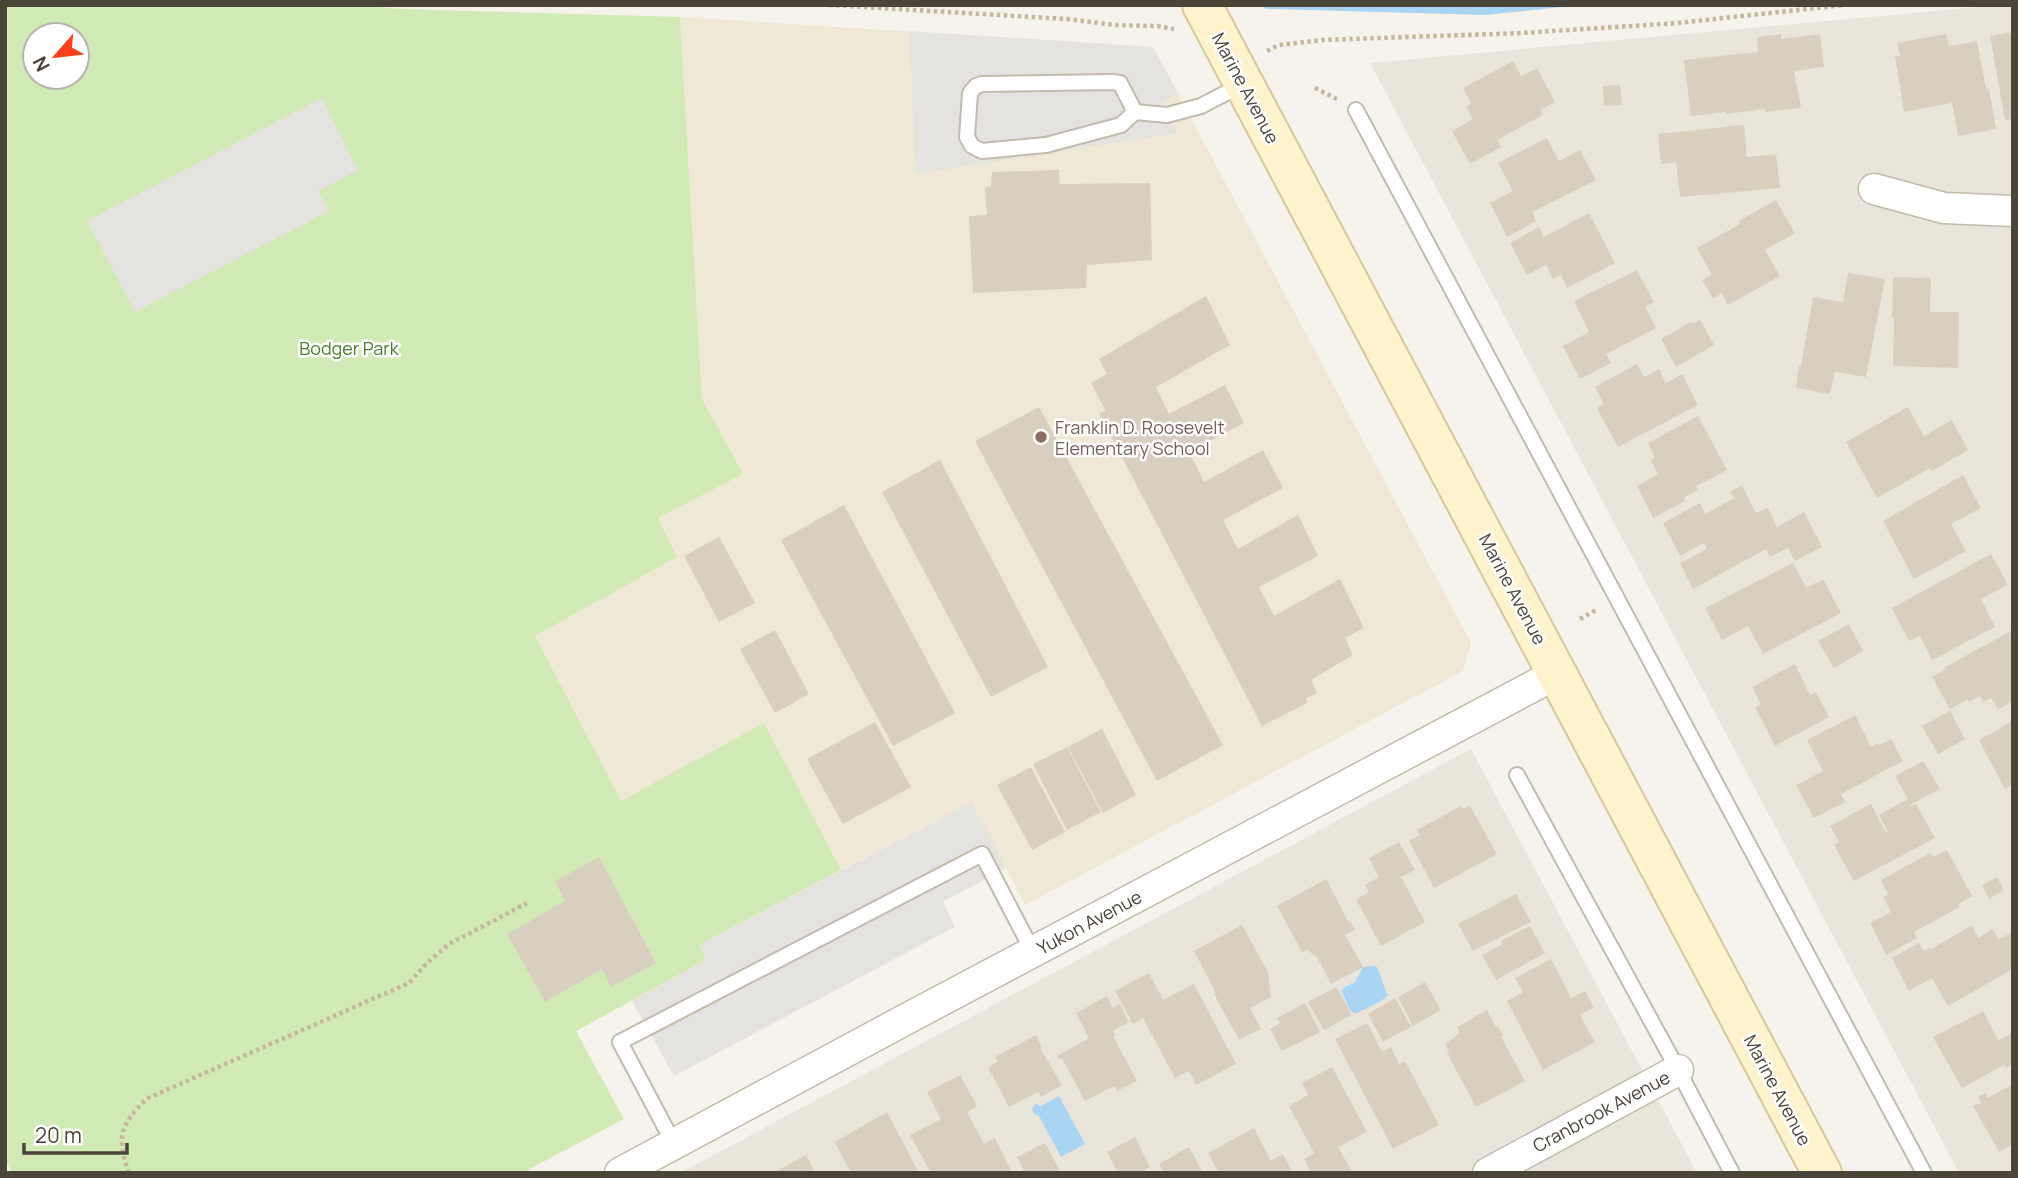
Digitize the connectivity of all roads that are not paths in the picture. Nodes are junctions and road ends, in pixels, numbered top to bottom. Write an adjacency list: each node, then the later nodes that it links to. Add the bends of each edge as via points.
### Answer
1 (1221, 41): 3 (lane, via 1201,106 1167,115); 6 (main road, Marine Avenue)
2 (1356, 110): 15 (lane)
3 (1135, 112): 3 (lane, via 1120,83 982,83 970,93 967,137 982,151 1046,145 1121,125)
4 (1874, 189): 5 (street, via 1944,208)
5 (2013, 211)
6 (1558, 673): 8 (street, Yukon Avenue); 14 (main road, Marine Avenue)
7 (1517, 775): 9 (lane)
8 (1033, 952): 10 (street, Yukon Avenue); 10 (lane, via 982,854 620,1042)
9 (1678, 1070): 12 (street, Cranbrook Avenue); 13 (lane)
10 (674, 1144): 11 (street, Yukon Avenue)
11 (620, 1173)
12 (1488, 1173)
13 (1732, 1173)
14 (1822, 1173)
15 (1924, 1173)

